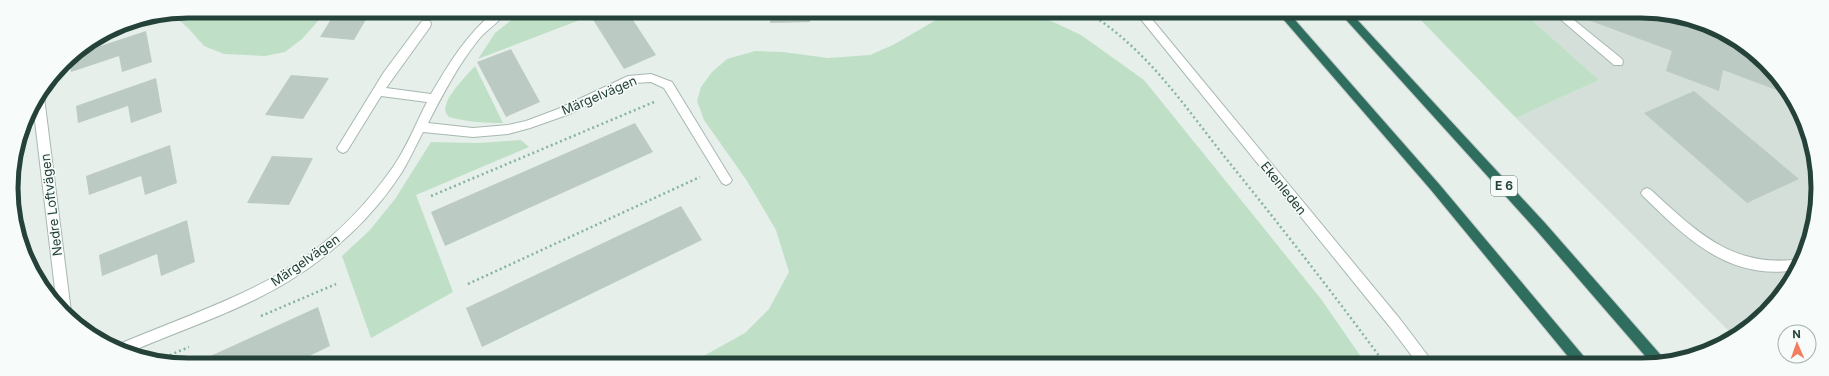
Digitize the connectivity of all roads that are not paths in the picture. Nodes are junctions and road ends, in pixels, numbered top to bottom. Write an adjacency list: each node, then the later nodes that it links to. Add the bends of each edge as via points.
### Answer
1 (495, 18): 9 (street, Märgelvägen, via 464,51)
2 (1145, 18): 18 (street, Ekenleden, via 1395,322)
3 (1287, 18): 19 (highway, via 1483,243)
4 (1349, 18): 20 (highway, E 6, via 1541,227)
5 (1564, 18): 7 (street)
6 (426, 24): 8 (street)
7 (1618, 62)
8 (378, 91): 9 (street); 12 (street)
9 (434, 99): 11 (street, Märgelvägen)
10 (39, 107): 16 (street, Nedre Loftvägen)
11 (420, 127): 13 (street, Märgelvägen, via 488,133 509,130 559,113 632,79 657,78 668,85); 17 (street, Märgelvägen, via 398,168 373,202 342,234 311,260 265,288)
12 (343, 148)
13 (726, 180)
14 (1647, 193): 15 (street, via 1698,240 1731,257 1759,266)
15 (1792, 265)
16 (63, 303)
17 (127, 347)
18 (1422, 358)
19 (1578, 358)
20 (1655, 358)

